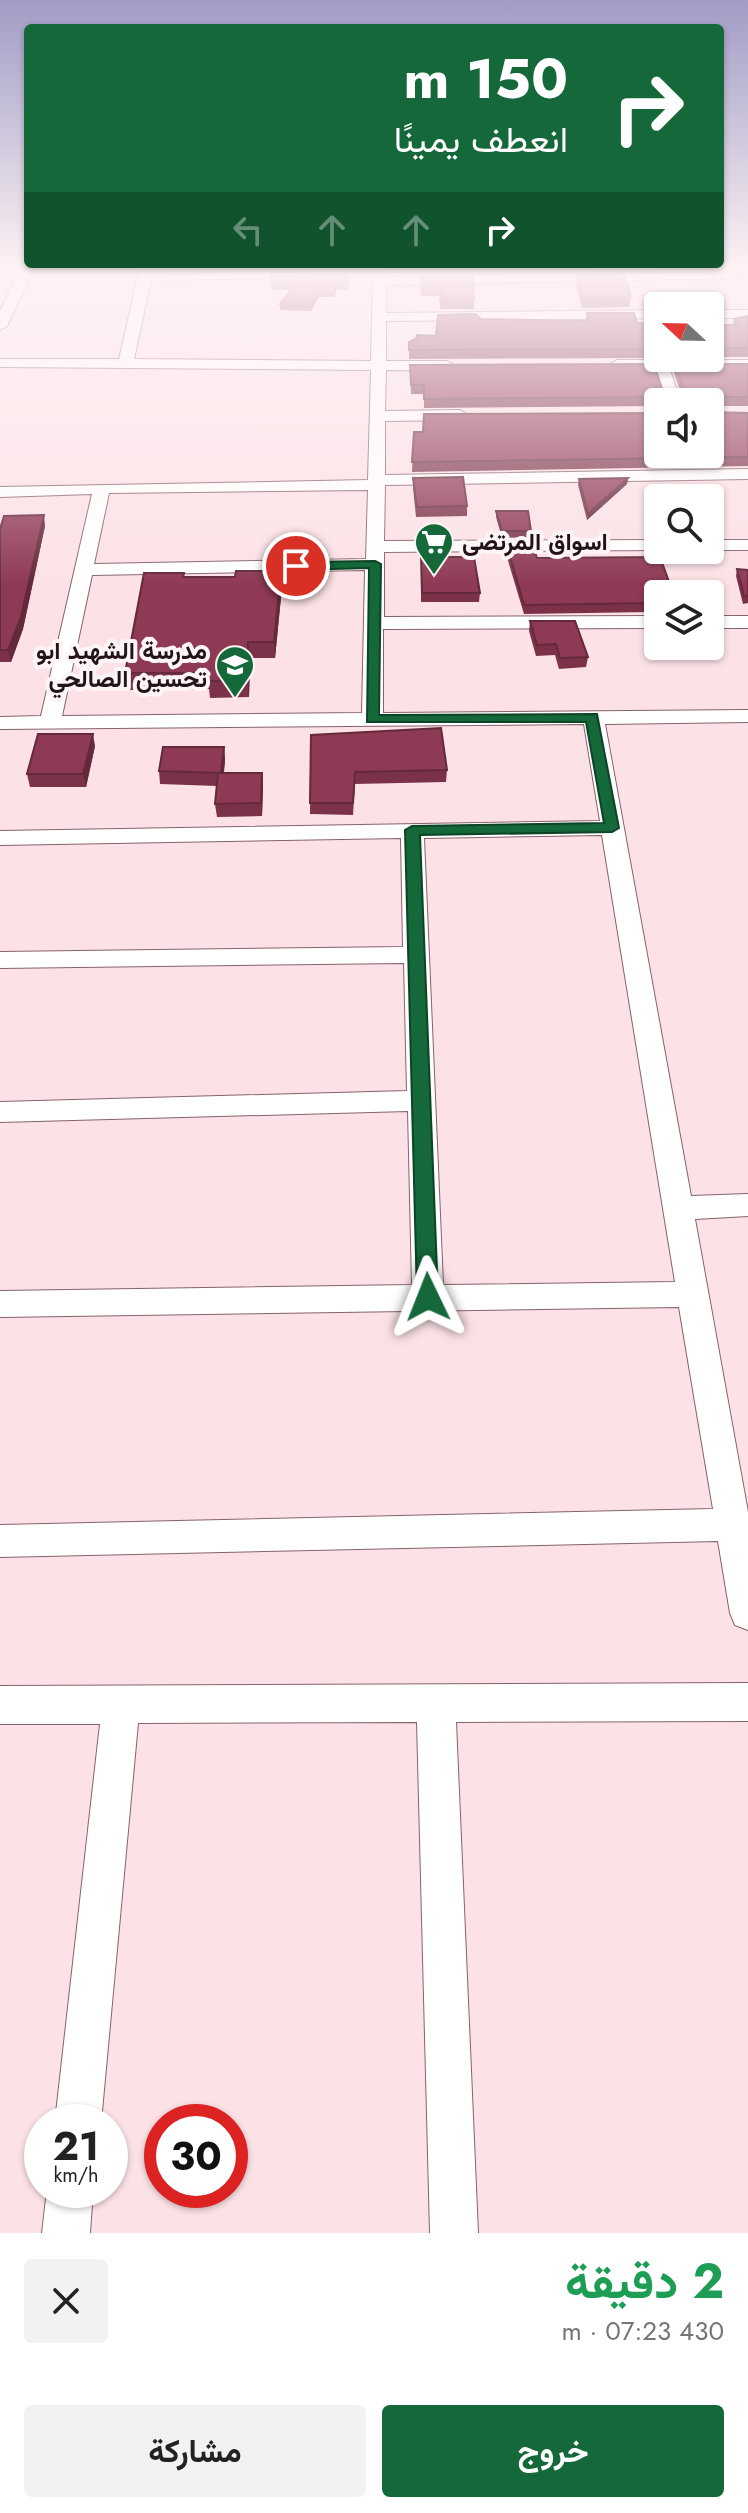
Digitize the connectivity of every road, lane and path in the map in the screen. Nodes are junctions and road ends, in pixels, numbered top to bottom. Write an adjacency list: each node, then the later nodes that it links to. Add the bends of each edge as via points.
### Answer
1 (378, 376): 3 (street)
2 (471, 415): 3 (street)
3 (377, 416): 5 (street)
4 (748, 474): 5 (street)
5 (376, 482): 6 (street); 11 (street)
6 (102, 488): 7 (street); 12 (street)
7 (0, 492)
8 (724, 545): 9 (street)
9 (748, 545)
10 (644, 546): 11 (street)
11 (375, 556): 12 (street); 16 (street)
12 (85, 570): 21 (street)
13 (644, 622): 16 (street)
14 (724, 622): 15 (street)
15 (748, 622)
16 (374, 623): 19 (street)
17 (748, 716): 18 (street)
18 (593, 717): 19 (street); 22 (street)
19 (372, 719): 21 (street)
20 (0, 723): 21 (street)
21 (50, 723)
22 (612, 828): 23 (street); 30 (street)
23 (412, 830): 24 (street); 25 (street)
24 (0, 838)
25 (417, 955): 26 (street); 27 (street)
26 (0, 960)
27 (421, 1101): 28 (street); 32 (street)
28 (0, 1112)
29 (748, 1205): 30 (street)
30 (678, 1208): 31 (street)
31 (692, 1294): 32 (street); 34 (street)
32 (428, 1297): 33 (street)
33 (0, 1304)
34 (732, 1525): 35 (street); 36 (street)
35 (0, 1541)
36 (748, 1613)
37 (748, 1702): 38 (street)
38 (436, 1703): 39 (street); 44 (street)
39 (121, 1704): 40 (street); 41 (street)
40 (0, 1705)
41 (80, 2104)
42 (68, 2208): 43 (street)
43 (66, 2233)
44 (454, 2233)

